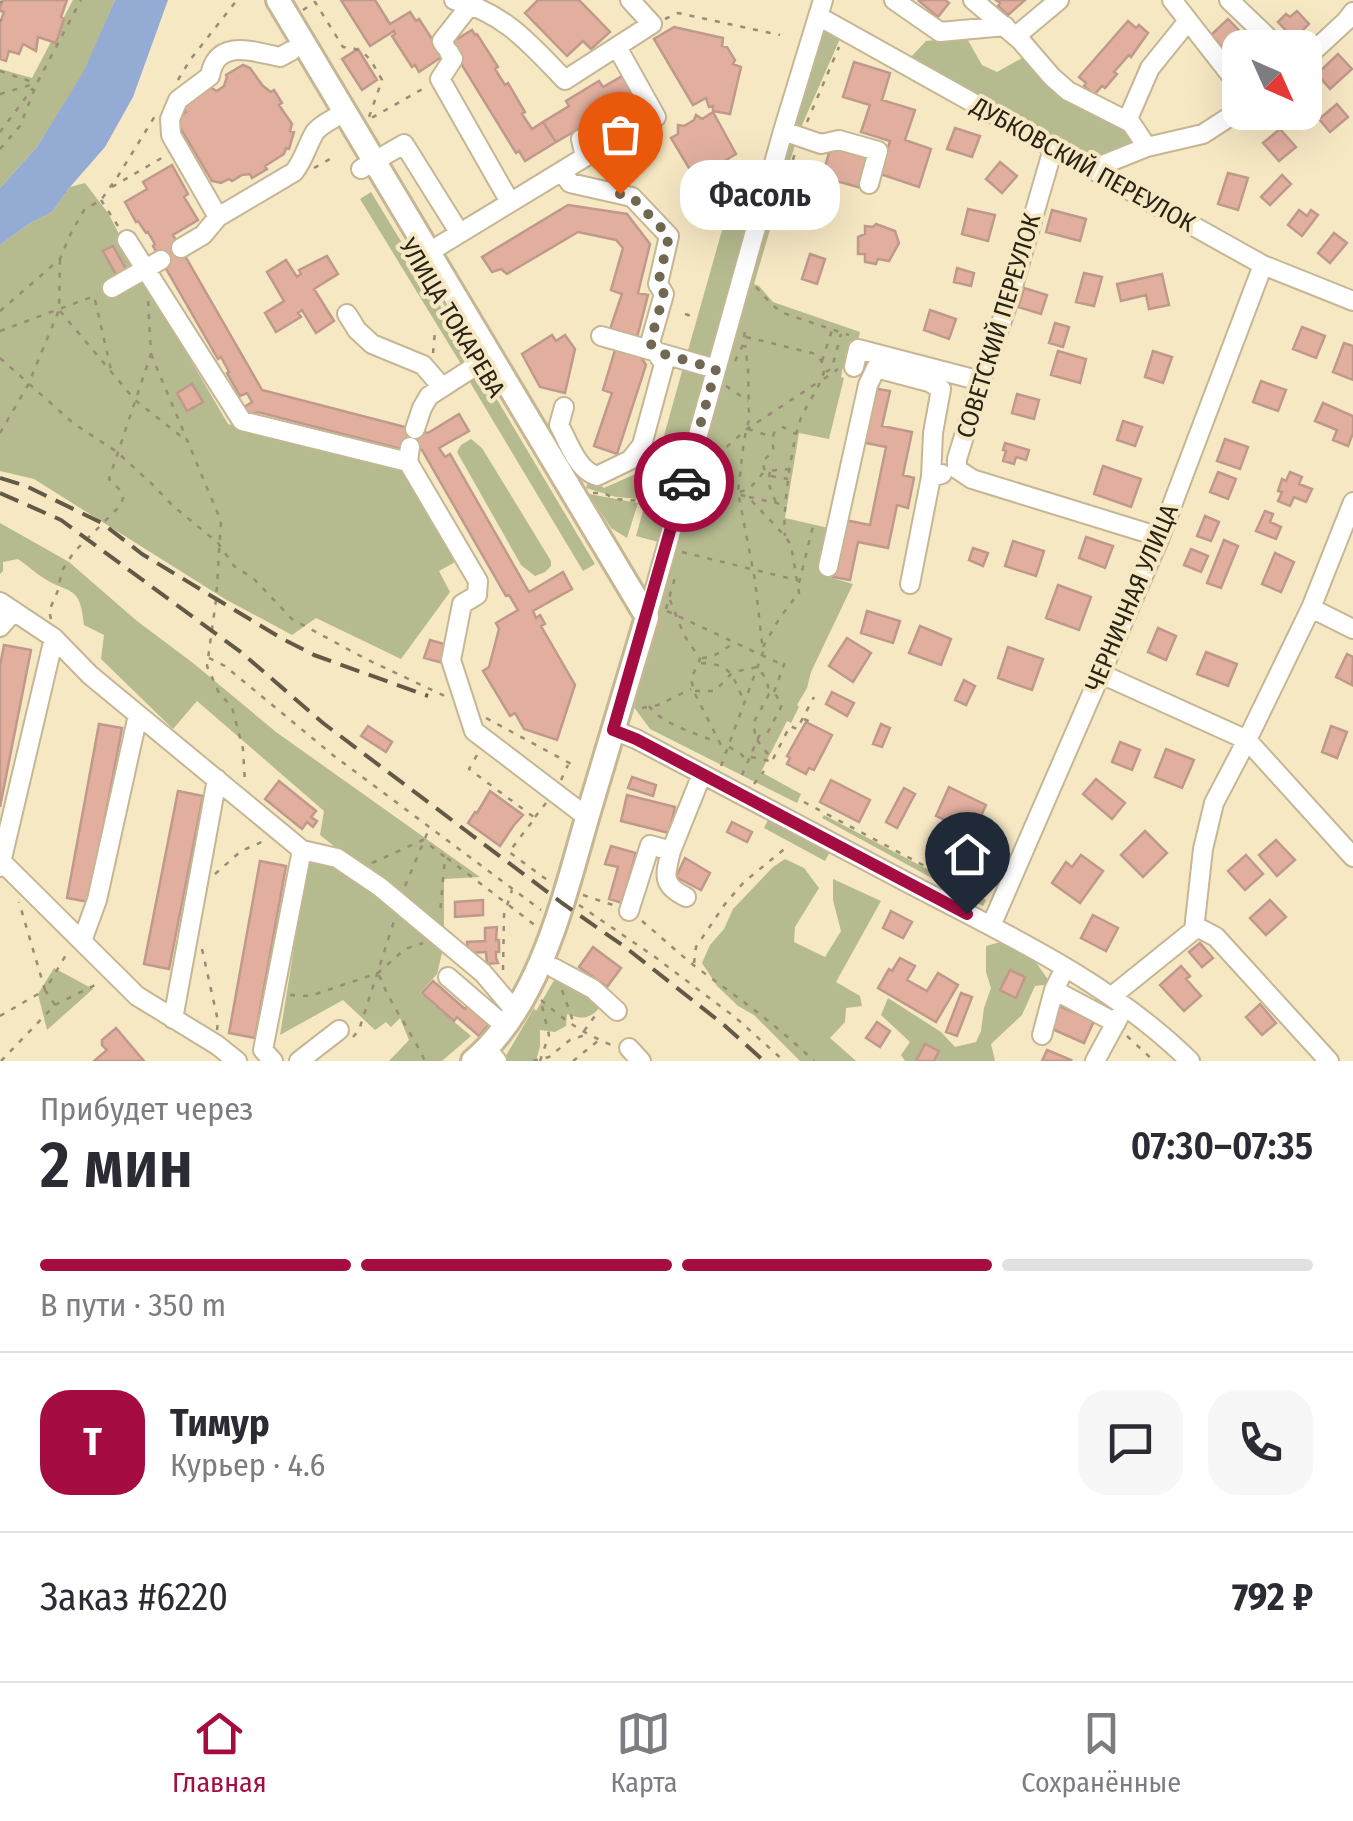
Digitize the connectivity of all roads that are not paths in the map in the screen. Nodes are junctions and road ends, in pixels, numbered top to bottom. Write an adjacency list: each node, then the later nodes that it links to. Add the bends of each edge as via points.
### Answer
1 (260, 0): 17 (main road, УЛИЦА ТОКАРЕВА)
2 (278, 0): 19 (main road, УЛИЦА ТОКАРЕВА)
3 (630, 0): 16 (street, via 652,24)
4 (894, 0): 14 (street, via 940,32)
5 (973, 0): 14 (street)
6 (1058, 0): 14 (street)
7 (1172, 0): 12 (street)
8 (1229, 0): 13 (street)
9 (463, 2): 16 (street, via 514,28 565,80); 29 (street, via 442,41 453,59 440,79)
10 (820, 8): 22 (street); 24 (street, ДУБКОВСКИЙ ПЕРЕУЛОК)
11 (1351, 20): 15 (street)
12 (1188, 21): 18 (street); 20 (street, via 1150,68)
13 (1261, 30)
14 (1011, 31): 20 (street, via 1068,90)
15 (1322, 45)
16 (617, 46): 27 (street, via 656,118 583,148)
17 (291, 52): 19 (main road, УЛИЦА ТОКАРЕВА); 30 (street, via 225,52 210,76 178,100 170,135)
18 (1222, 64)
19 (339, 116): 25 (main road, УЛИЦА ТОКАРЕВА); 30 (street, via 315,133 294,172)
20 (1127, 121): 23 (street)
21 (1222, 122): 23 (street, via 1203,134)
22 (783, 131): 28 (street, via 878,151); 44 (street)
23 (1147, 148): 26 (street)
24 (1053, 149): 26 (street, ДУБКОВСКИЙ ПЕРЕУЛОК); 45 (street, СОВЕТСКИЙ ПЕРЕУЛОК, via 1016,296)
25 (368, 165): 31 (street, via 404,144); 34 (main road, УЛИЦА ТОКАРЕВА)
26 (1092, 170): 36 (street, ДУБКОВСКИЙ ПЕРЕУЛОК)
27 (562, 171): 29 (street); 41 (street, via 570,184 632,197 669,236 658,284 664,294 650,343)
28 (869, 184)
29 (510, 202): 31 (street)
30 (218, 218): 33 (street)
31 (459, 232): 34 (street)
32 (127, 240): 35 (street)
33 (180, 248)
34 (422, 256): 43 (main road, УЛИЦА ТОКАРЕВА)
35 (153, 264): 37 (street); 48 (street, via 242,420)
36 (1263, 266): 38 (street, ДУБКОВСКИЙ ПЕРЕУЛОК); 52 (street, ЧЕРНИЧНАЯ УЛИЦА)
37 (112, 288)
38 (1353, 301)
39 (347, 314): 46 (street, via 372,344 423,366)
40 (601, 336): 41 (street)
41 (657, 352): 44 (street); 47 (street, via 664,364 642,446 630,460 588,474 559,425)
42 (856, 358): 45 (street)
43 (485, 359): 46 (street); 57 (main road, УЛИЦА ТОКАРЕВА)
44 (719, 376): 57 (street)
45 (980, 381): 49 (street, СОВЕТСКИЙ ПЕРЕУЛОК)
46 (442, 387): 48 (street, via 422,408)
47 (564, 408)
48 (411, 446): 67 (street, via 478,581 477,594 462,604 450,660 474,732)
49 (957, 469): 50 (street); 52 (street, СОВЕТСКИЙ ПЕРЕУЛОК)
50 (931, 477): 53 (street, via 941,389 876,368); 54 (street)
51 (1353, 502): 56 (street)
52 (1160, 537): 61 (street, ЧЕРНИЧНАЯ УЛИЦА)
53 (828, 567)
54 (910, 584)
55 (7, 606): 58 (street); 60 (street)
56 (1311, 608): 59 (street); 64 (street)
57 (649, 620): 63 (main road)
58 (0, 627)
59 (1353, 629)
60 (54, 638): 62 (street); 71 (street)
61 (1100, 674): 64 (street); 74 (street, ЧЕРНИЧНАЯ УЛИЦА)
62 (138, 714): 66 (street); 76 (street, via 97,900)
63 (613, 730): 65 (street); 67 (main road)
64 (1247, 740): 70 (street); 75 (street, via 1214,803)
65 (702, 774): 69 (street); 74 (street)
66 (217, 779): 68 (street); 84 (street)
67 (588, 817): 83 (main road, via 529,990)
68 (302, 850): 83 (street, via 338,858 399,904 483,973); 90 (street, via 262,1050)
69 (672, 851): 72 (street, via 666,880); 73 (street, via 641,842)
70 (1353, 858)
71 (0, 864): 76 (street)
72 (686, 898)
73 (629, 910)
74 (991, 926): 78 (street)
75 (1194, 930): 81 (street); 94 (street, via 1216,937)
76 (80, 939): 84 (street, via 137,996)
77 (555, 968): 82 (street, via 593,989)
78 (1065, 968): 80 (street); 81 (street)
79 (448, 977): 83 (street)
80 (1054, 990): 85 (street); 86 (street)
81 (1119, 1001): 85 (street); 93 (street)
82 (607, 1008)
83 (508, 1012): 88 (main road)
84 (172, 1019): 89 (street)
85 (1116, 1024): 92 (street)
86 (1042, 1035)
87 (344, 1036): 91 (street)
88 (486, 1057)
89 (237, 1061)
90 (276, 1061): 91 (street, via 287,1054)
91 (296, 1061)
92 (1096, 1061)
93 (1190, 1061)
94 (1329, 1061)

